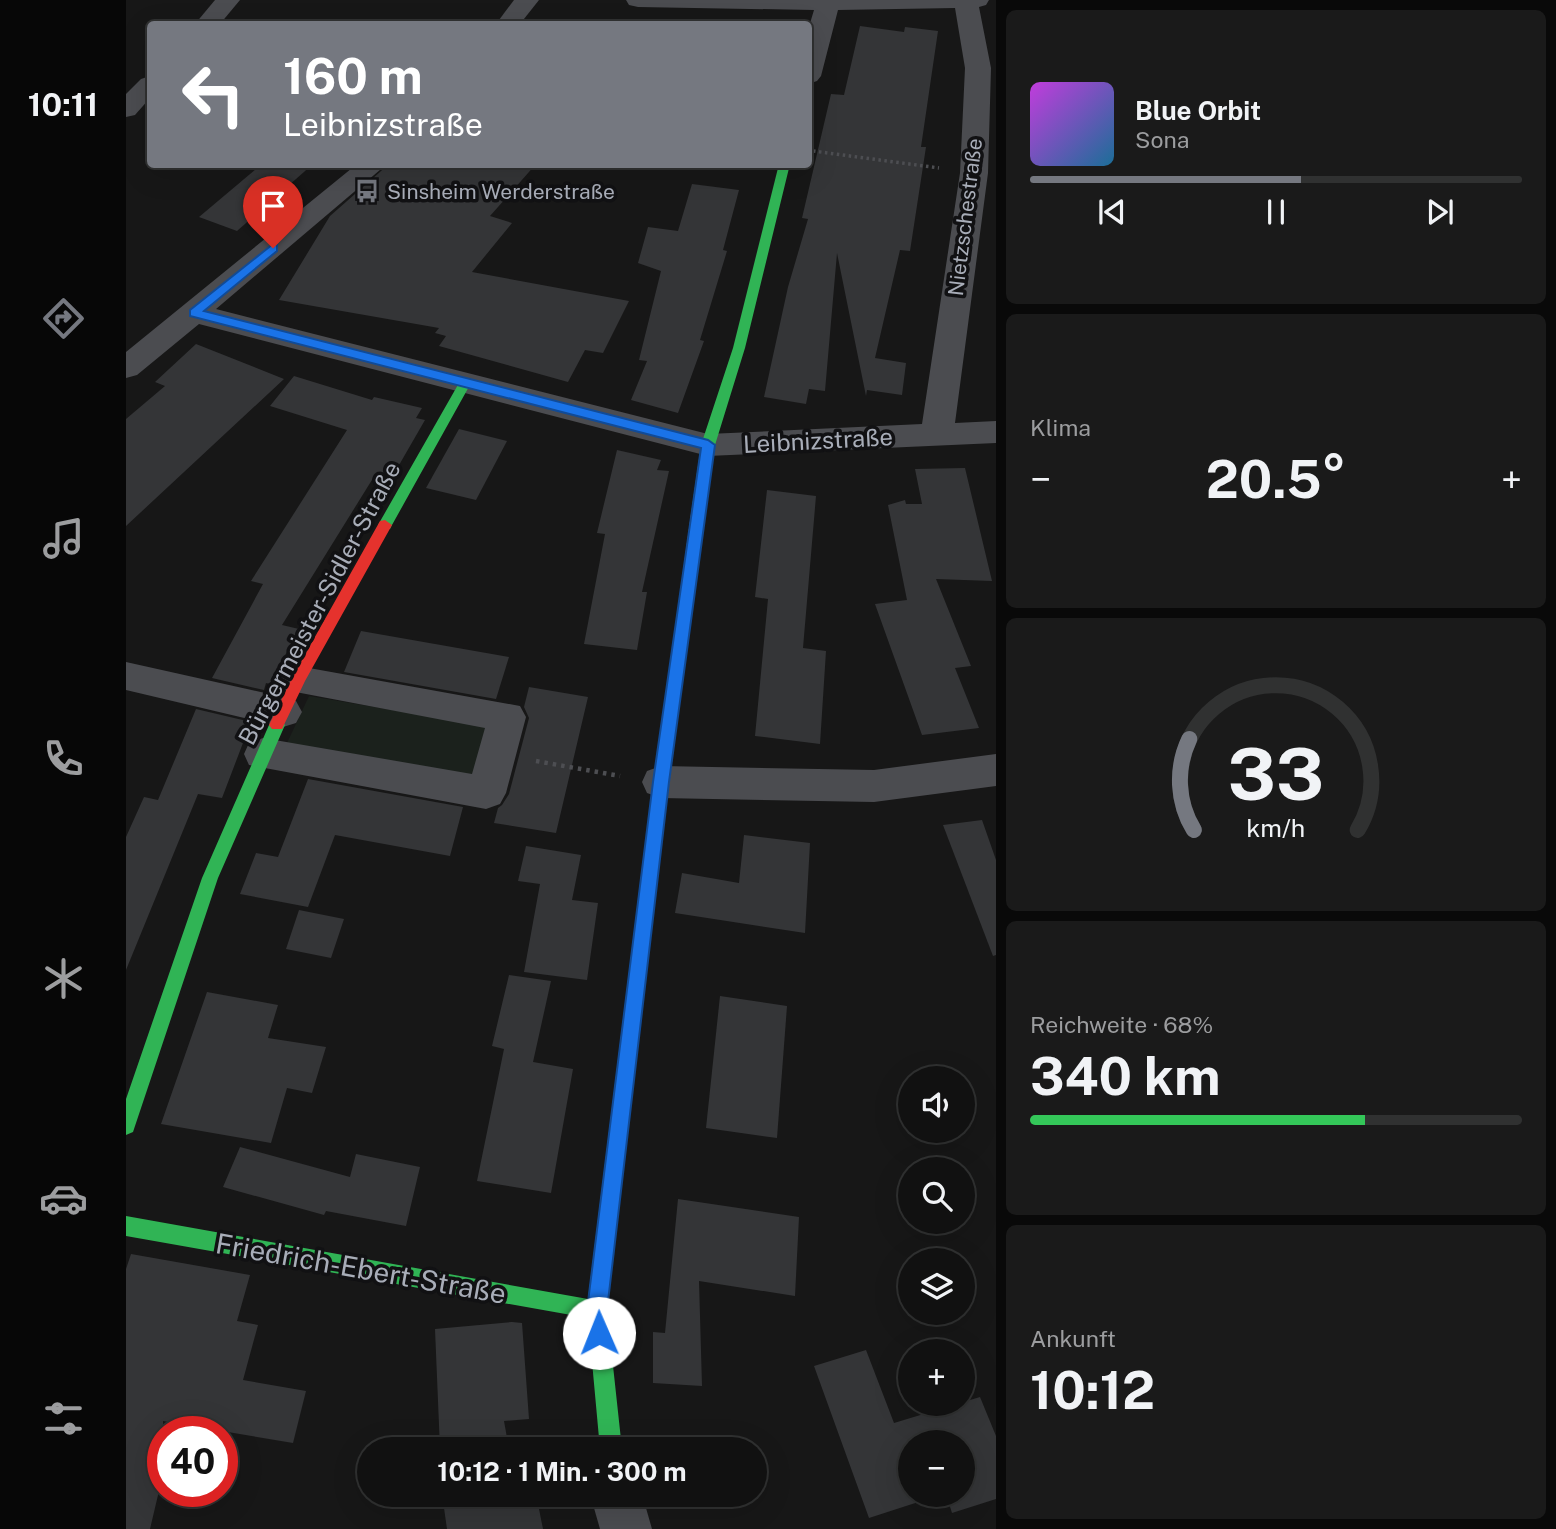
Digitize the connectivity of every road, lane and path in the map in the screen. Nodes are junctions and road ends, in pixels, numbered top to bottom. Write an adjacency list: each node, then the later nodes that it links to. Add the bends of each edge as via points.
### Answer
1 (228, 0): 7 (street)
2 (527, 0): 8 (street)
3 (638, 0): 6 (street)
4 (966, 0): 5 (street); 6 (street); 15 (street, Nietzschestraße, via 978,68)
5 (977, 0)
6 (829, 1): 9 (street)
7 (210, 21)
8 (510, 21)
9 (812, 62)
10 (147, 87): 11 (street)
11 (126, 109)
12 (812, 151): 15 (path)
13 (369, 168): 16 (street)
14 (784, 168): 21 (street, via 739,348)
15 (974, 173): 20 (street, Nietzschestraße)
16 (194, 313): 17 (street); 18 (street, Leibnizstraße)
17 (126, 368)
18 (465, 383): 21 (street, Leibnizstraße); 23 (street, Bürgermeister-Sidler-Straße)
19 (996, 432): 20 (street, Leibnizstraße)
20 (937, 435): 21 (street, Leibnizstraße)
21 (708, 445): 28 (street)
22 (126, 676): 23 (street)
23 (290, 696): 24 (street, Bürgermeister-Sidler-Straße); 25 (street, via 507,717)
24 (263, 754): 25 (street, via 486,793); 29 (street, Bürgermeister-Sidler-Straße, via 210,878)
25 (497, 754): 27 (path)
26 (996, 770): 28 (street, via 874,786)
27 (594, 771)
28 (661, 782): 31 (street)
29 (126, 1126)
30 (126, 1226): 31 (street, Friedrich-Ebert-Straße)
31 (597, 1310): 32 (street)
32 (610, 1437)
33 (620, 1507): 34 (street)
34 (626, 1529)

